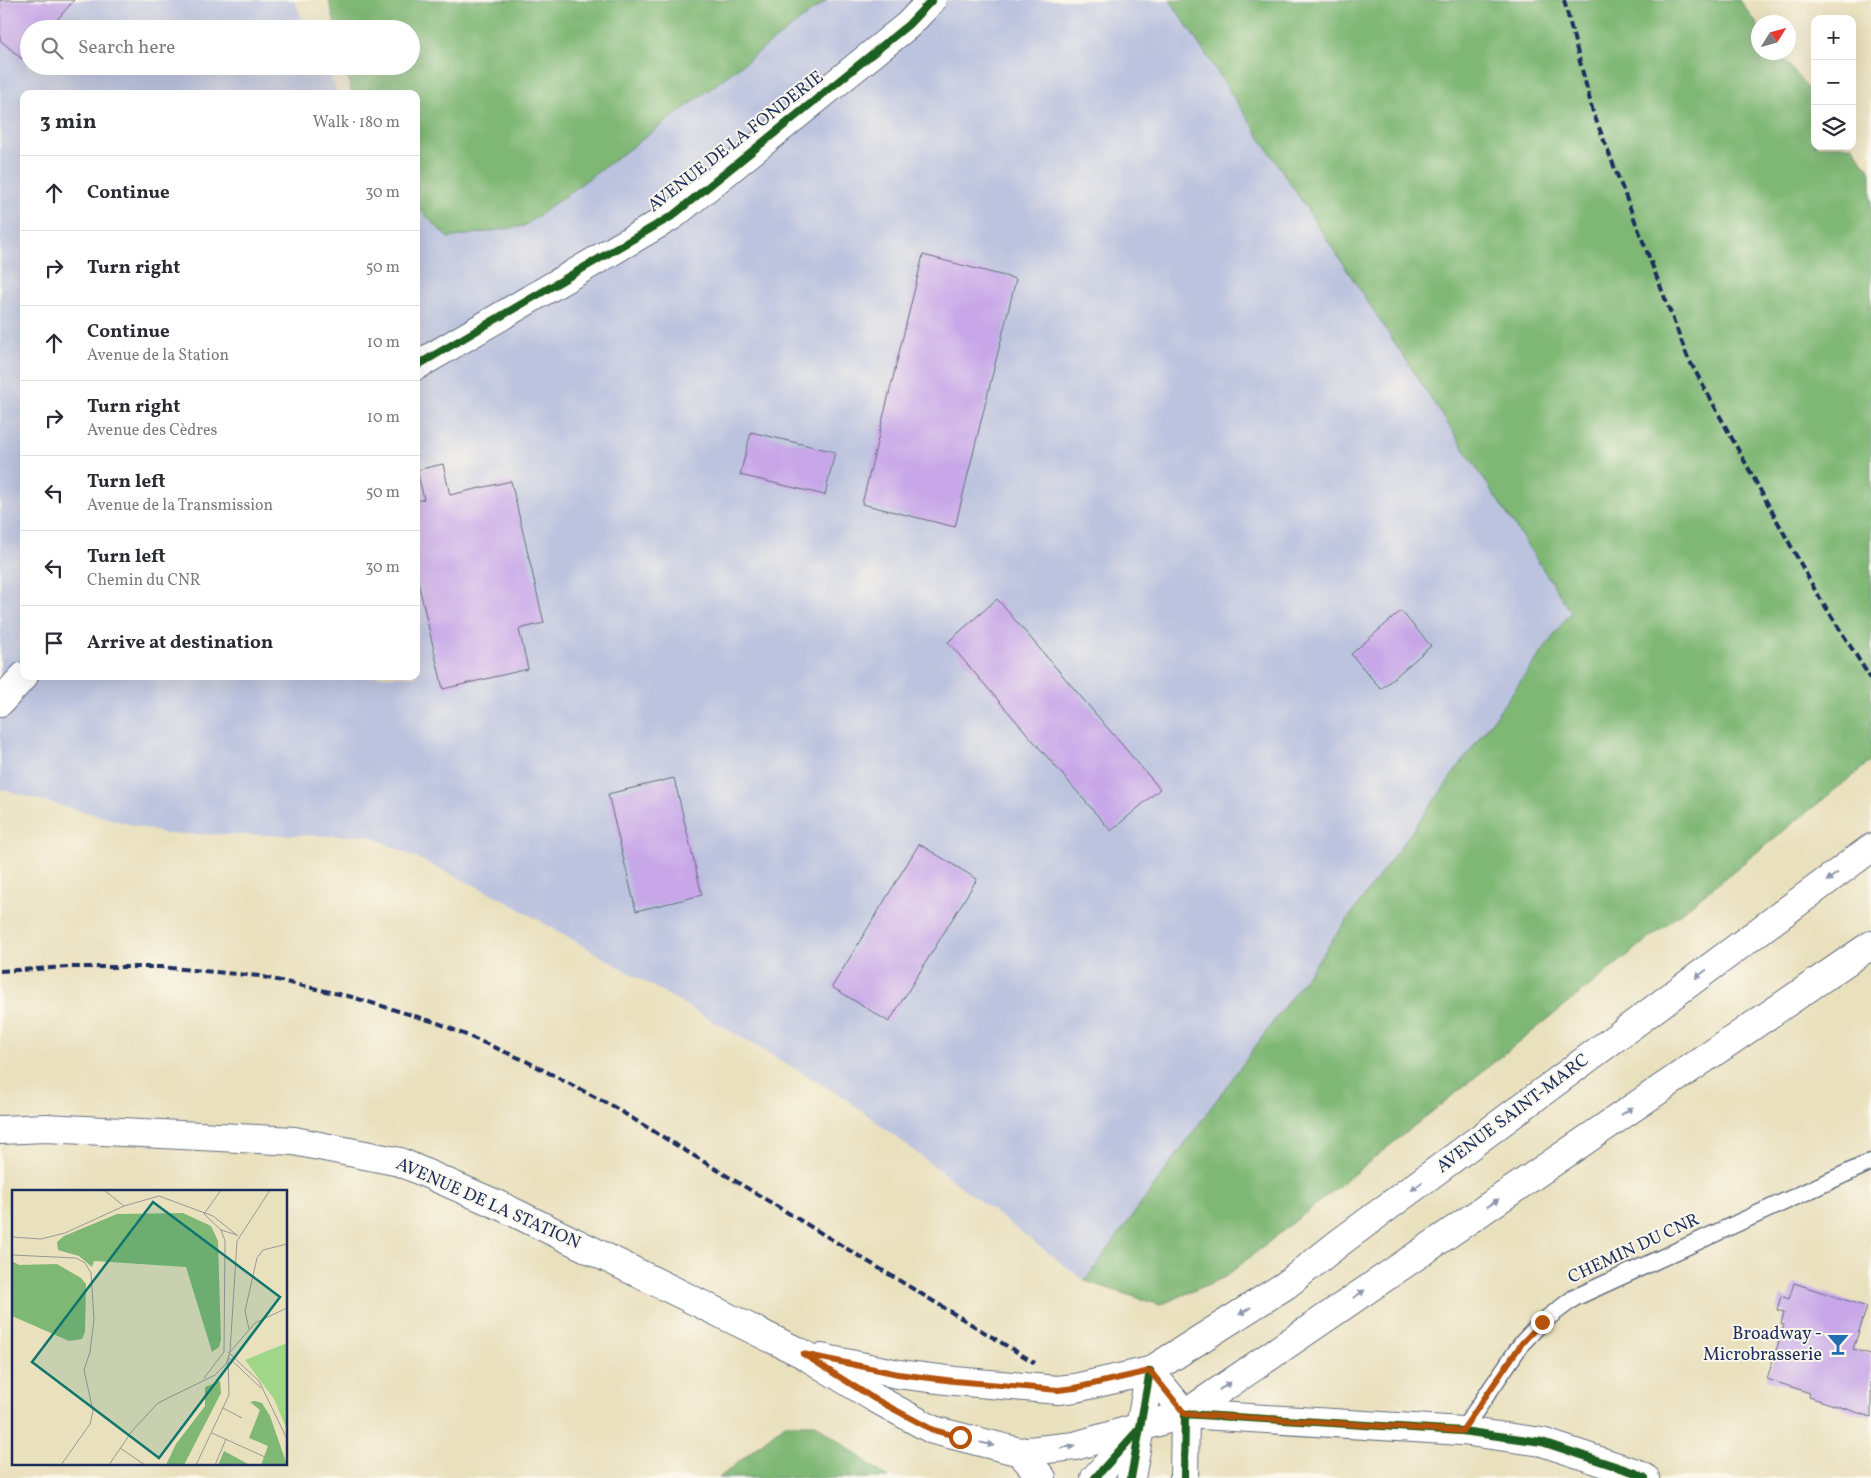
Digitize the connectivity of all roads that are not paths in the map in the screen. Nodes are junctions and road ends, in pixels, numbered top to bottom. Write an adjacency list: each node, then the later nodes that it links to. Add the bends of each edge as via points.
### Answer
1 (932, 0): 2 (main road, AVENUE DE LA FONDERIE, via 908,25 672,216)
2 (420, 364)
3 (20, 680): 4 (main road)
4 (0, 702)
5 (1871, 848): 10 (main road, AVENUE SAINT-MARC, one-way to 10, via 1286,1285)
6 (1871, 945): 11 (main road, one-way to 6)
7 (0, 1130): 9 (main road, AVENUE DE LA STATION, via 46,1128 294,1141 400,1162 503,1207)
8 (1871, 1162): 13 (lane, CHEMIN DU CNR, via 1574,1298 1542,1322 1522,1343)
9 (803, 1354): 10 (main road, via 898,1374 1058,1390); 14 (main road, one-way to 14, via 873,1398 933,1430)
10 (1150, 1371): 11 (main road); 12 (main road)
11 (1185, 1414): 12 (main road); 13 (main road); 18 (main road)
12 (1141, 1427): 14 (main road, one-way to 12, via 1075,1446); 16 (main road); 17 (main road)
13 (1462, 1431): 19 (main road, via 1542,1442)
14 (1020, 1452): 15 (main road)
15 (1042, 1478)
16 (1095, 1478)
17 (1131, 1478)
18 (1184, 1478)
19 (1645, 1478)

